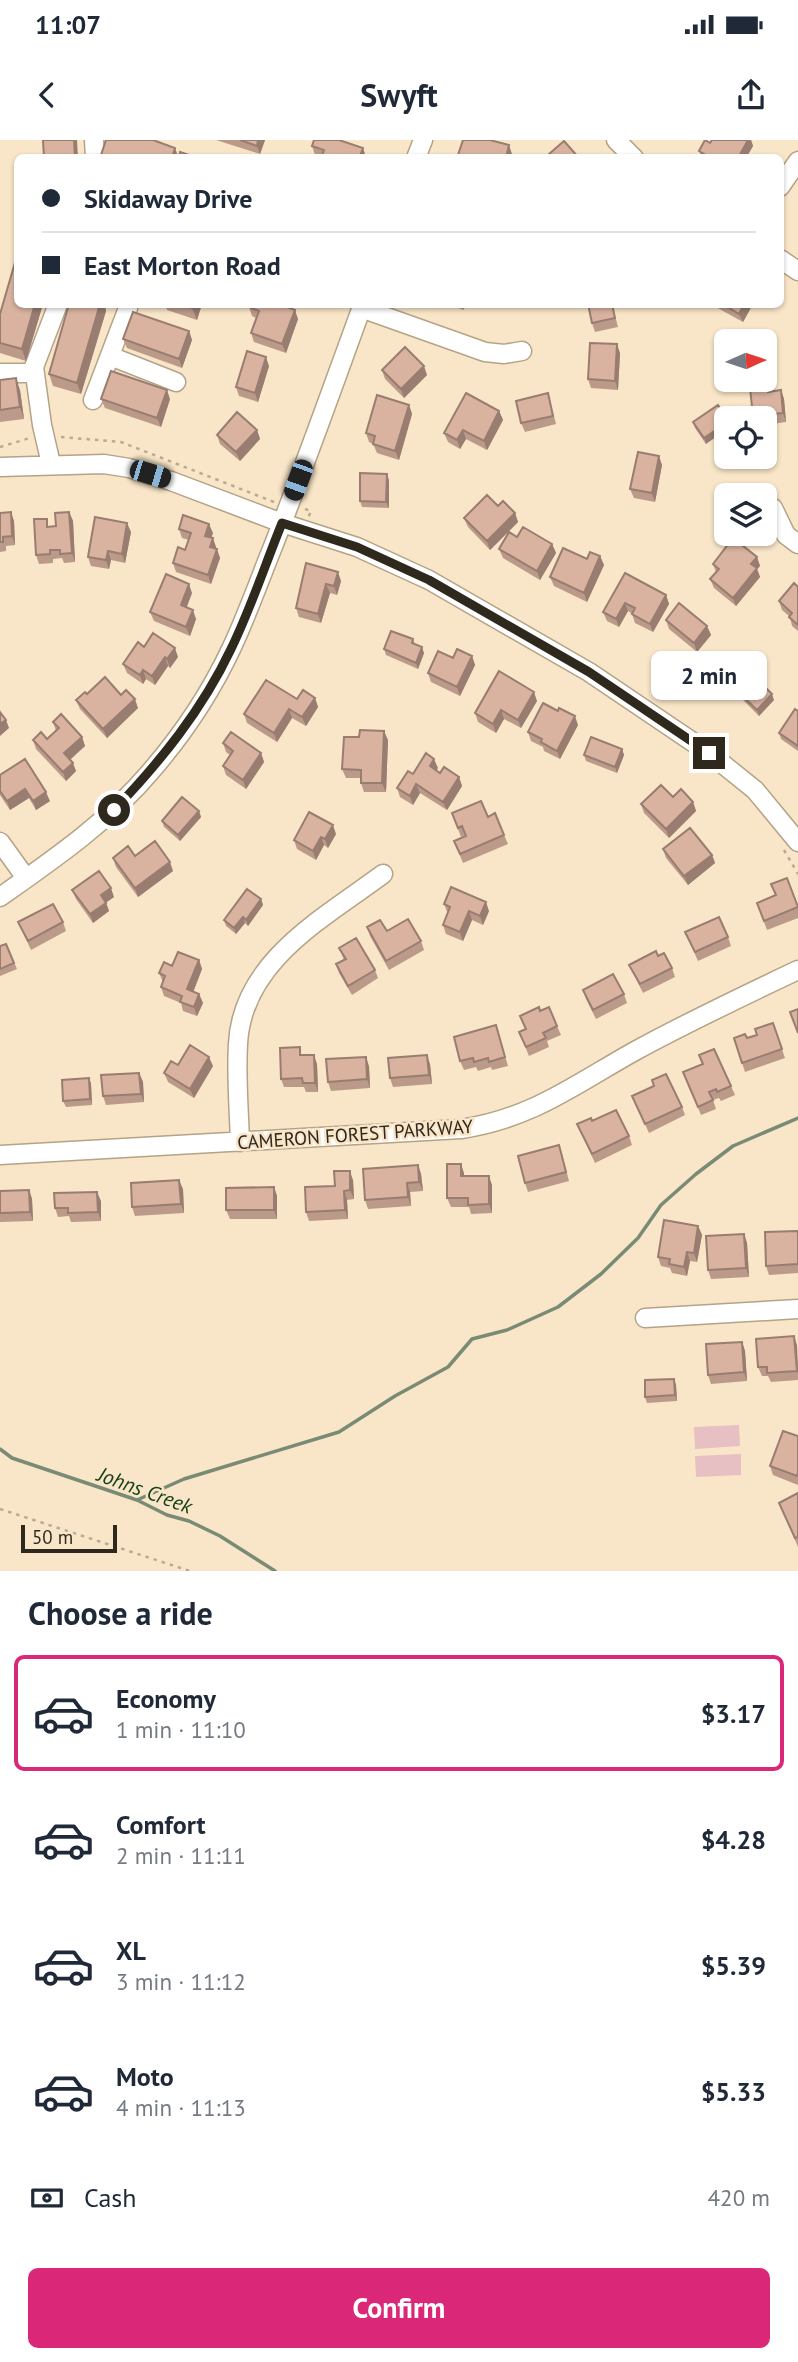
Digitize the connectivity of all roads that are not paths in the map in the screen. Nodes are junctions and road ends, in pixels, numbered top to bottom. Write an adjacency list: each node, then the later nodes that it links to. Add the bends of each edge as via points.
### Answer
1 (616, 140): 2 (street)
2 (630, 154)
3 (798, 161): 4 (street)
4 (784, 181)
5 (56, 308): 12 (street)
6 (129, 308): 10 (street)
7 (361, 308): 18 (street)
8 (367, 308): 9 (street, via 485,352)
9 (522, 351)
10 (110, 356): 13 (street); 14 (street)
11 (0, 373): 12 (street)
12 (34, 373): 15 (street)
13 (176, 382)
14 (93, 400)
15 (51, 464): 16 (street); 18 (street, via 129,468)
16 (0, 467)
17 (777, 516): 19 (street, via 786,535)
18 (282, 523): 21 (street, via 357,547 429,580 598,678 755,790); 23 (street, via 232,647 183,731 114,810)
19 (798, 544)
20 (0, 842): 23 (street)
21 (798, 842)
22 (383, 874): 26 (street, via 289,944 255,986 238,1042)
23 (26, 878): 24 (street)
24 (0, 897)
25 (798, 970): 26 (street, CAMERON FOREST PARKWAY, via 707,1013 510,1119 461,1129)
26 (240, 1142): 27 (street, CAMERON FOREST PARKWAY)
27 (0, 1155)
28 (798, 1309): 29 (street)
29 (645, 1318)

